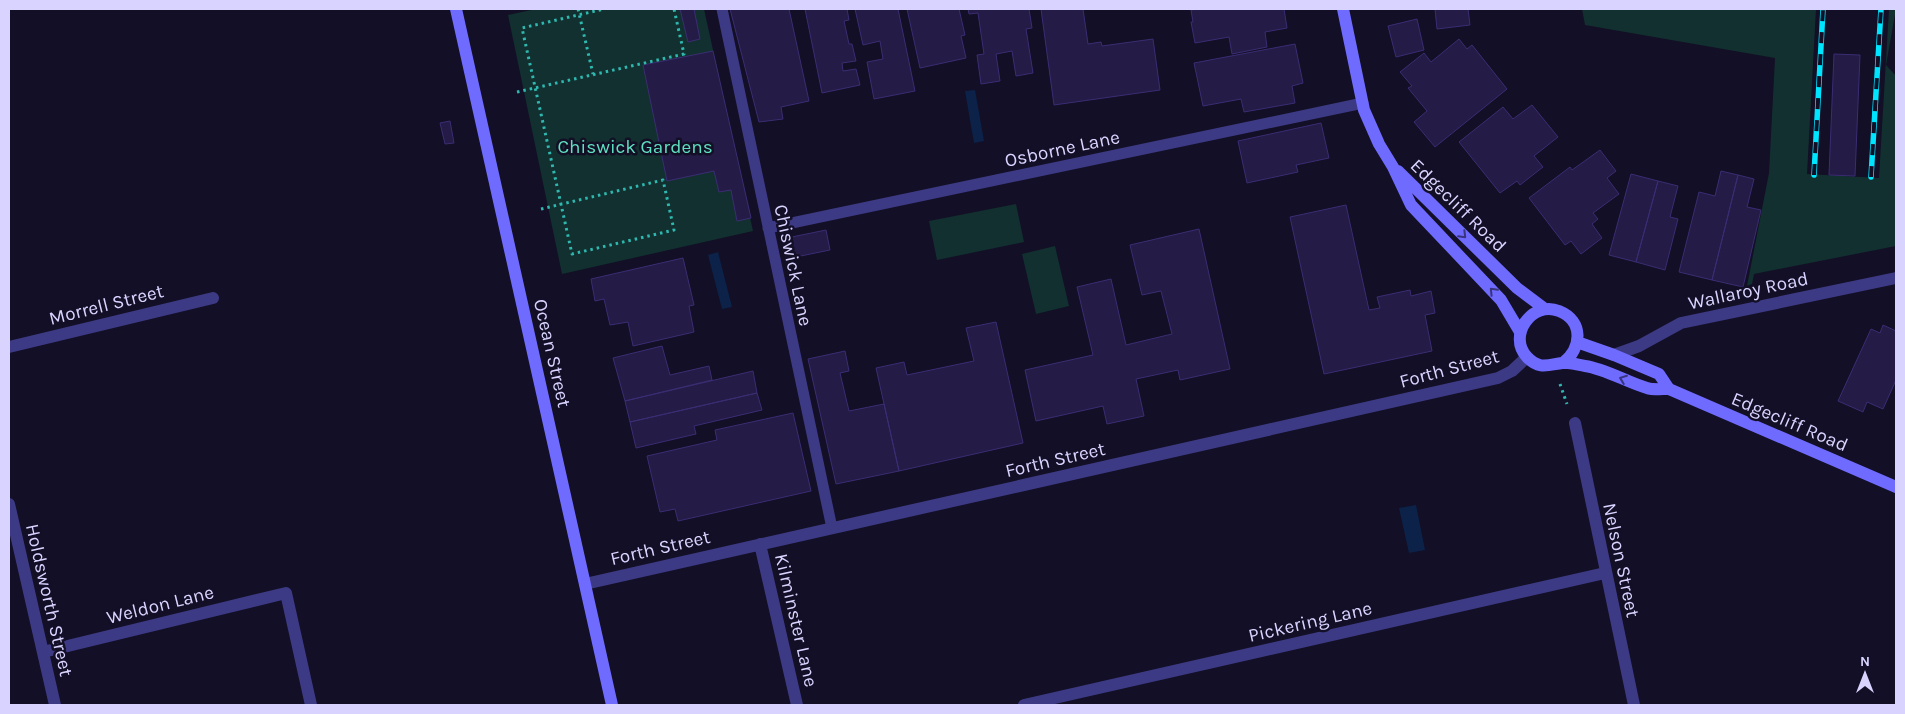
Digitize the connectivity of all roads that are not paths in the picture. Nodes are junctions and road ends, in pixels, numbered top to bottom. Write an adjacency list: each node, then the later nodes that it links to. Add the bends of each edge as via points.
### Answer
1 (456, 9): 23 (street, Ocean Street)
2 (722, 9): 6 (lane, Chiswick Lane)
3 (1343, 9): 4 (street, Edgecliff Road)
4 (1362, 102): 5 (street, Edgecliff Road, via 1379,144); 6 (lane, Osborne Lane)
5 (1393, 167): 9 (street, Edgecliff Road, one-way to 9, via 1517,288); 10 (street, Edgecliff Road, one-way to 5, via 1501,300 1411,205)
6 (768, 228): 20 (lane, Chiswick Lane)
7 (1896, 278): 13 (street, Wallaroy Road, via 1681,323 1639,346)
8 (213, 298): 12 (street, Morrell Street)
9 (1545, 309): 10 (street, via 1529,316); 11 (street, via 1565,314 1573,322)
10 (1520, 332): 14 (street, via 1522,349)
11 (1578, 342): 13 (street, Edgecliff Road); 15 (street, via 1570,357)
12 (9, 347)
13 (1614, 355): 16 (street, Edgecliff Road, via 1659,374)
14 (1527, 357): 15 (street, via 1544,366); 20 (street, Forth Street, via 1512,371 1498,378)
15 (1558, 365): 16 (street, Edgecliff Road, one-way to 15, via 1649,389 1592,367)
16 (1669, 389): 18 (street, Edgecliff Road)
17 (1575, 423): 22 (street, Nelson Street)
18 (1896, 487)
19 (9, 504): 24 (street, Holdsworth Street)
20 (832, 528): 21 (street, Forth Street)
21 (760, 544): 23 (street, Forth Street); 28 (street, Kilminster Lane)
22 (1605, 573): 29 (street, Pickering Lane); 30 (street, Nelson Street)
23 (585, 584): 27 (street, Ocean Street)
24 (42, 652): 25 (street, Holdsworth Street); 26 (street, Weldon Lane, via 286,593)
25 (55, 705)
26 (311, 705)
27 (612, 705)
28 (797, 705)
29 (1024, 705)
30 (1634, 705)

